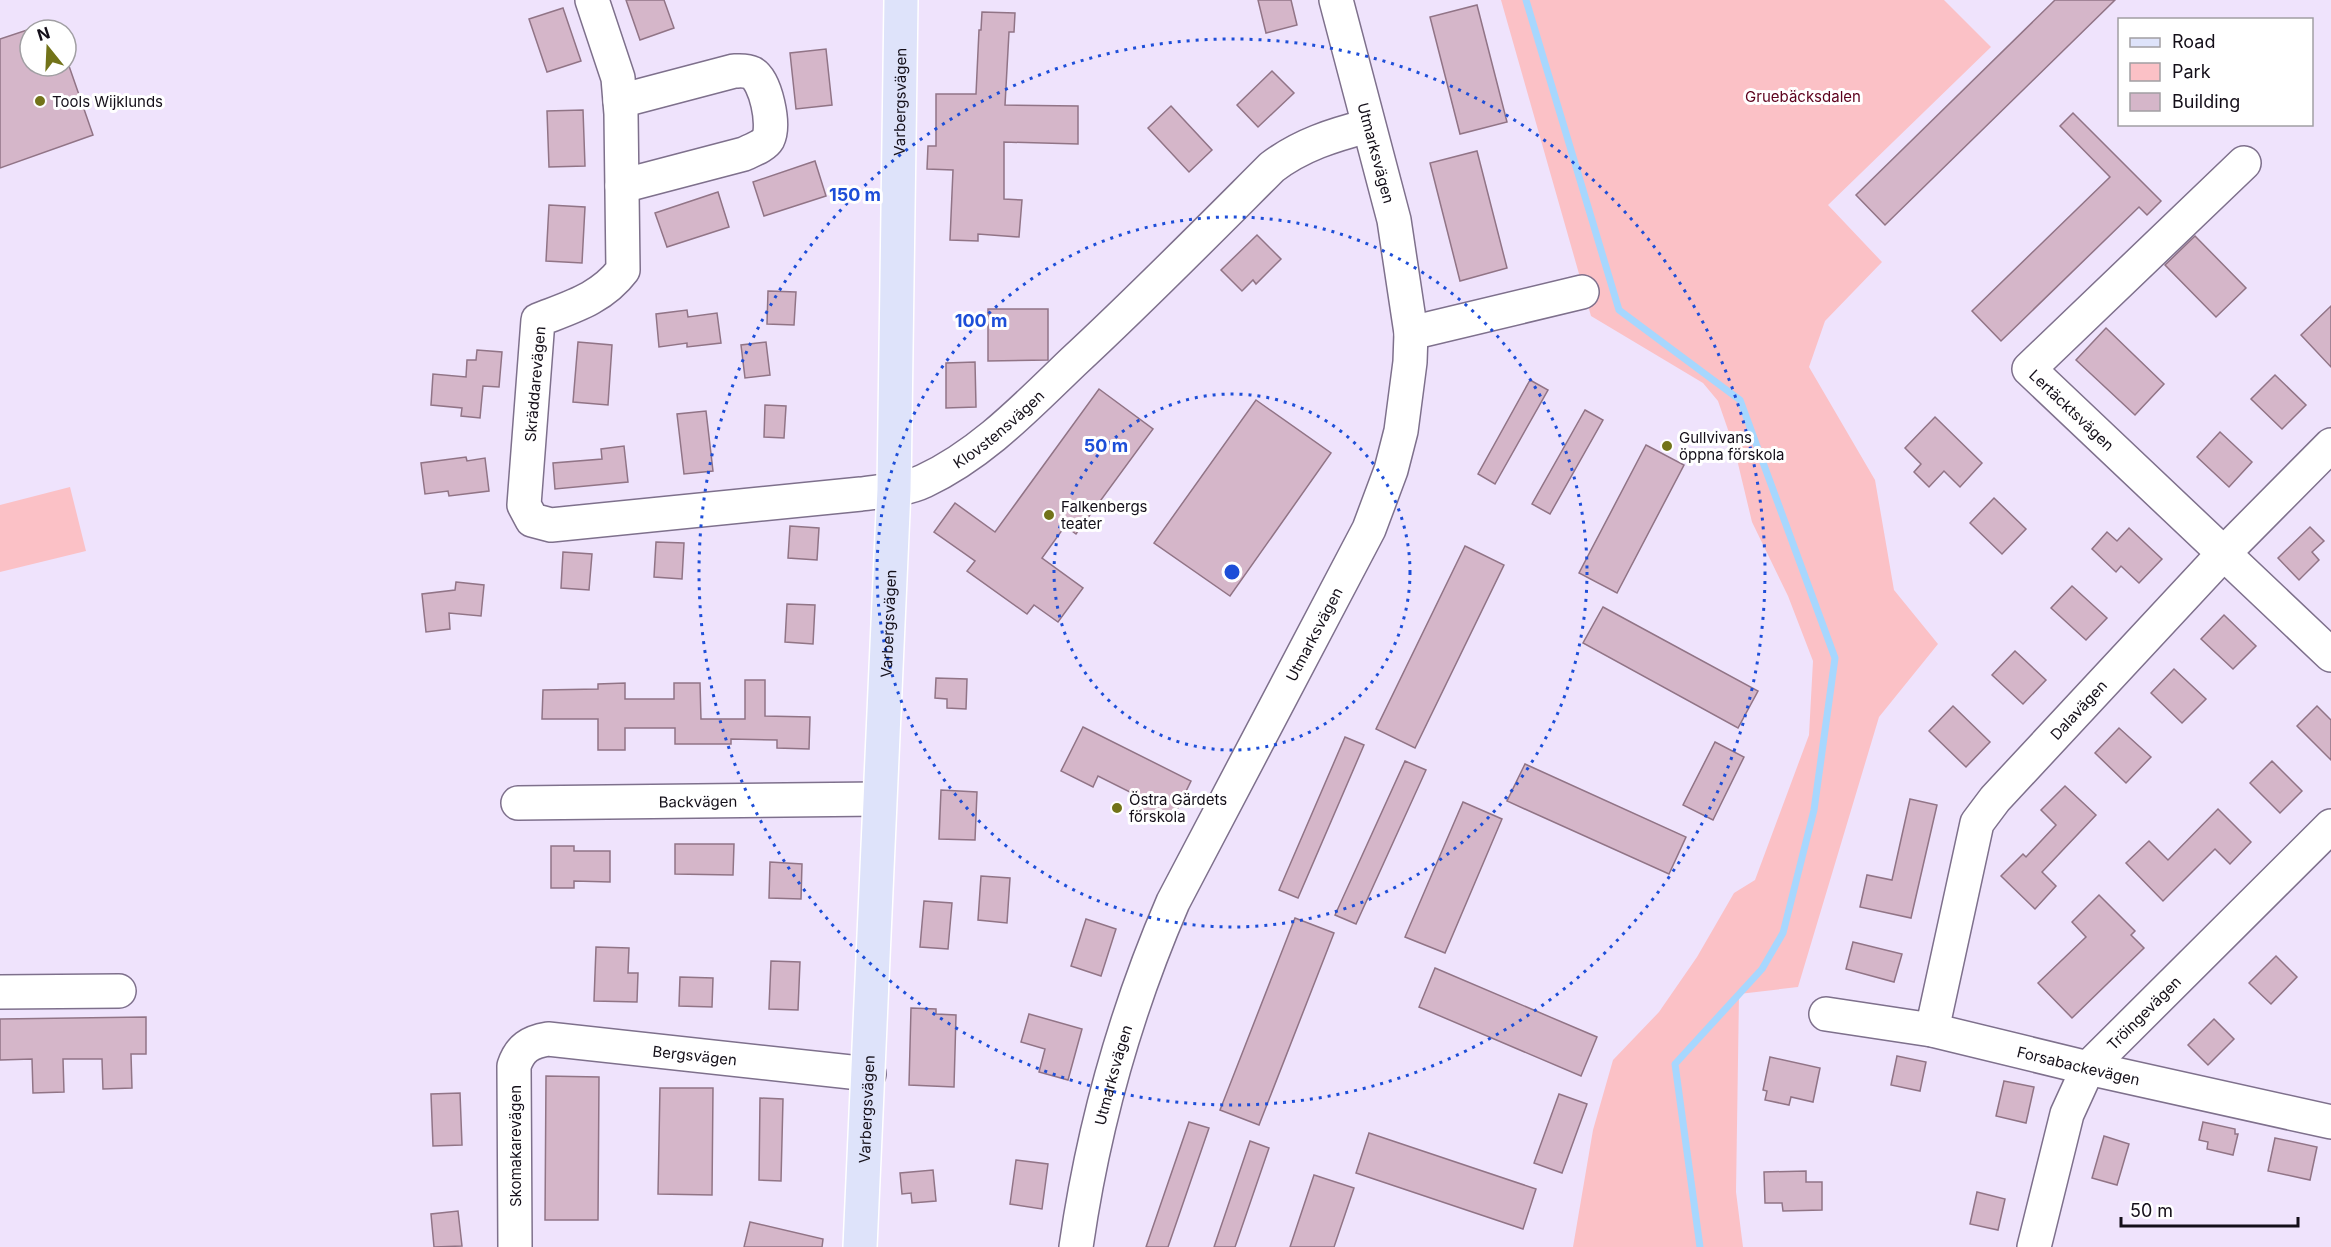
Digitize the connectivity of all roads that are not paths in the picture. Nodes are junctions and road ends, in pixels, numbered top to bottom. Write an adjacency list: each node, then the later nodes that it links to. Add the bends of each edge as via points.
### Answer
1 (592, 0): 4 (street, Skräddarevägen, via 618,78)
2 (901, 0): 11 (main road, Varbergsvägen)
3 (1346, 2): 5 (street, Utmarksvägen)
4 (620, 101): 7 (street, Skräddarevägen); 7 (street, via 744,70 761,82 770,129 768,139 744,154)
5 (1368, 126): 9 (street, Utmarksvägen, via 1394,220); 11 (street, Klovstensvägen, via 1317,141 1279,162 993,438 948,469 921,483)
6 (2244, 163): 13 (street, Lertäcktsvägen, via 2028,369)
7 (622, 186): 12 (street, Skräddarevägen, via 623,270 597,296 538,320 524,505)
8 (1582, 292): 9 (street)
9 (1411, 333): 28 (street, Utmarksvägen, via 1401,431 1369,529 1173,902 1149,958 1117,1054 1094,1142)
10 (2331, 445): 13 (street, Dalavägen)
11 (894, 490): 12 (street, Klovstensvägen, via 551,525); 15 (main road, Varbergsvägen)
12 (532, 520)
13 (2224, 554): 14 (street, Lertäcktsvägen); 21 (street, Dalavägen, via 1977,823)
14 (2331, 655)
15 (879, 800): 16 (street, Backvägen); 24 (main road, Varbergsvägen)
16 (518, 803)
17 (2331, 826): 23 (street, Tröingevägen)
18 (118, 991): 19 (street)
19 (0, 992)
20 (1826, 1014): 21 (street, Forsabackevägen)
21 (1932, 1030): 23 (street, Forsabackevägen)
22 (524, 1048): 24 (street, Bergsvägen, via 548,1039); 26 (street, Skomakarevägen, via 514,1066)
23 (2088, 1068): 25 (street, Forsabackevägen); 29 (street, Tröingevägen, via 2067,1114)
24 (869, 1074): 27 (main road, Varbergsvägen)
25 (2331, 1122)
26 (515, 1247)
27 (860, 1247)
28 (1076, 1247)
29 (2034, 1247)

